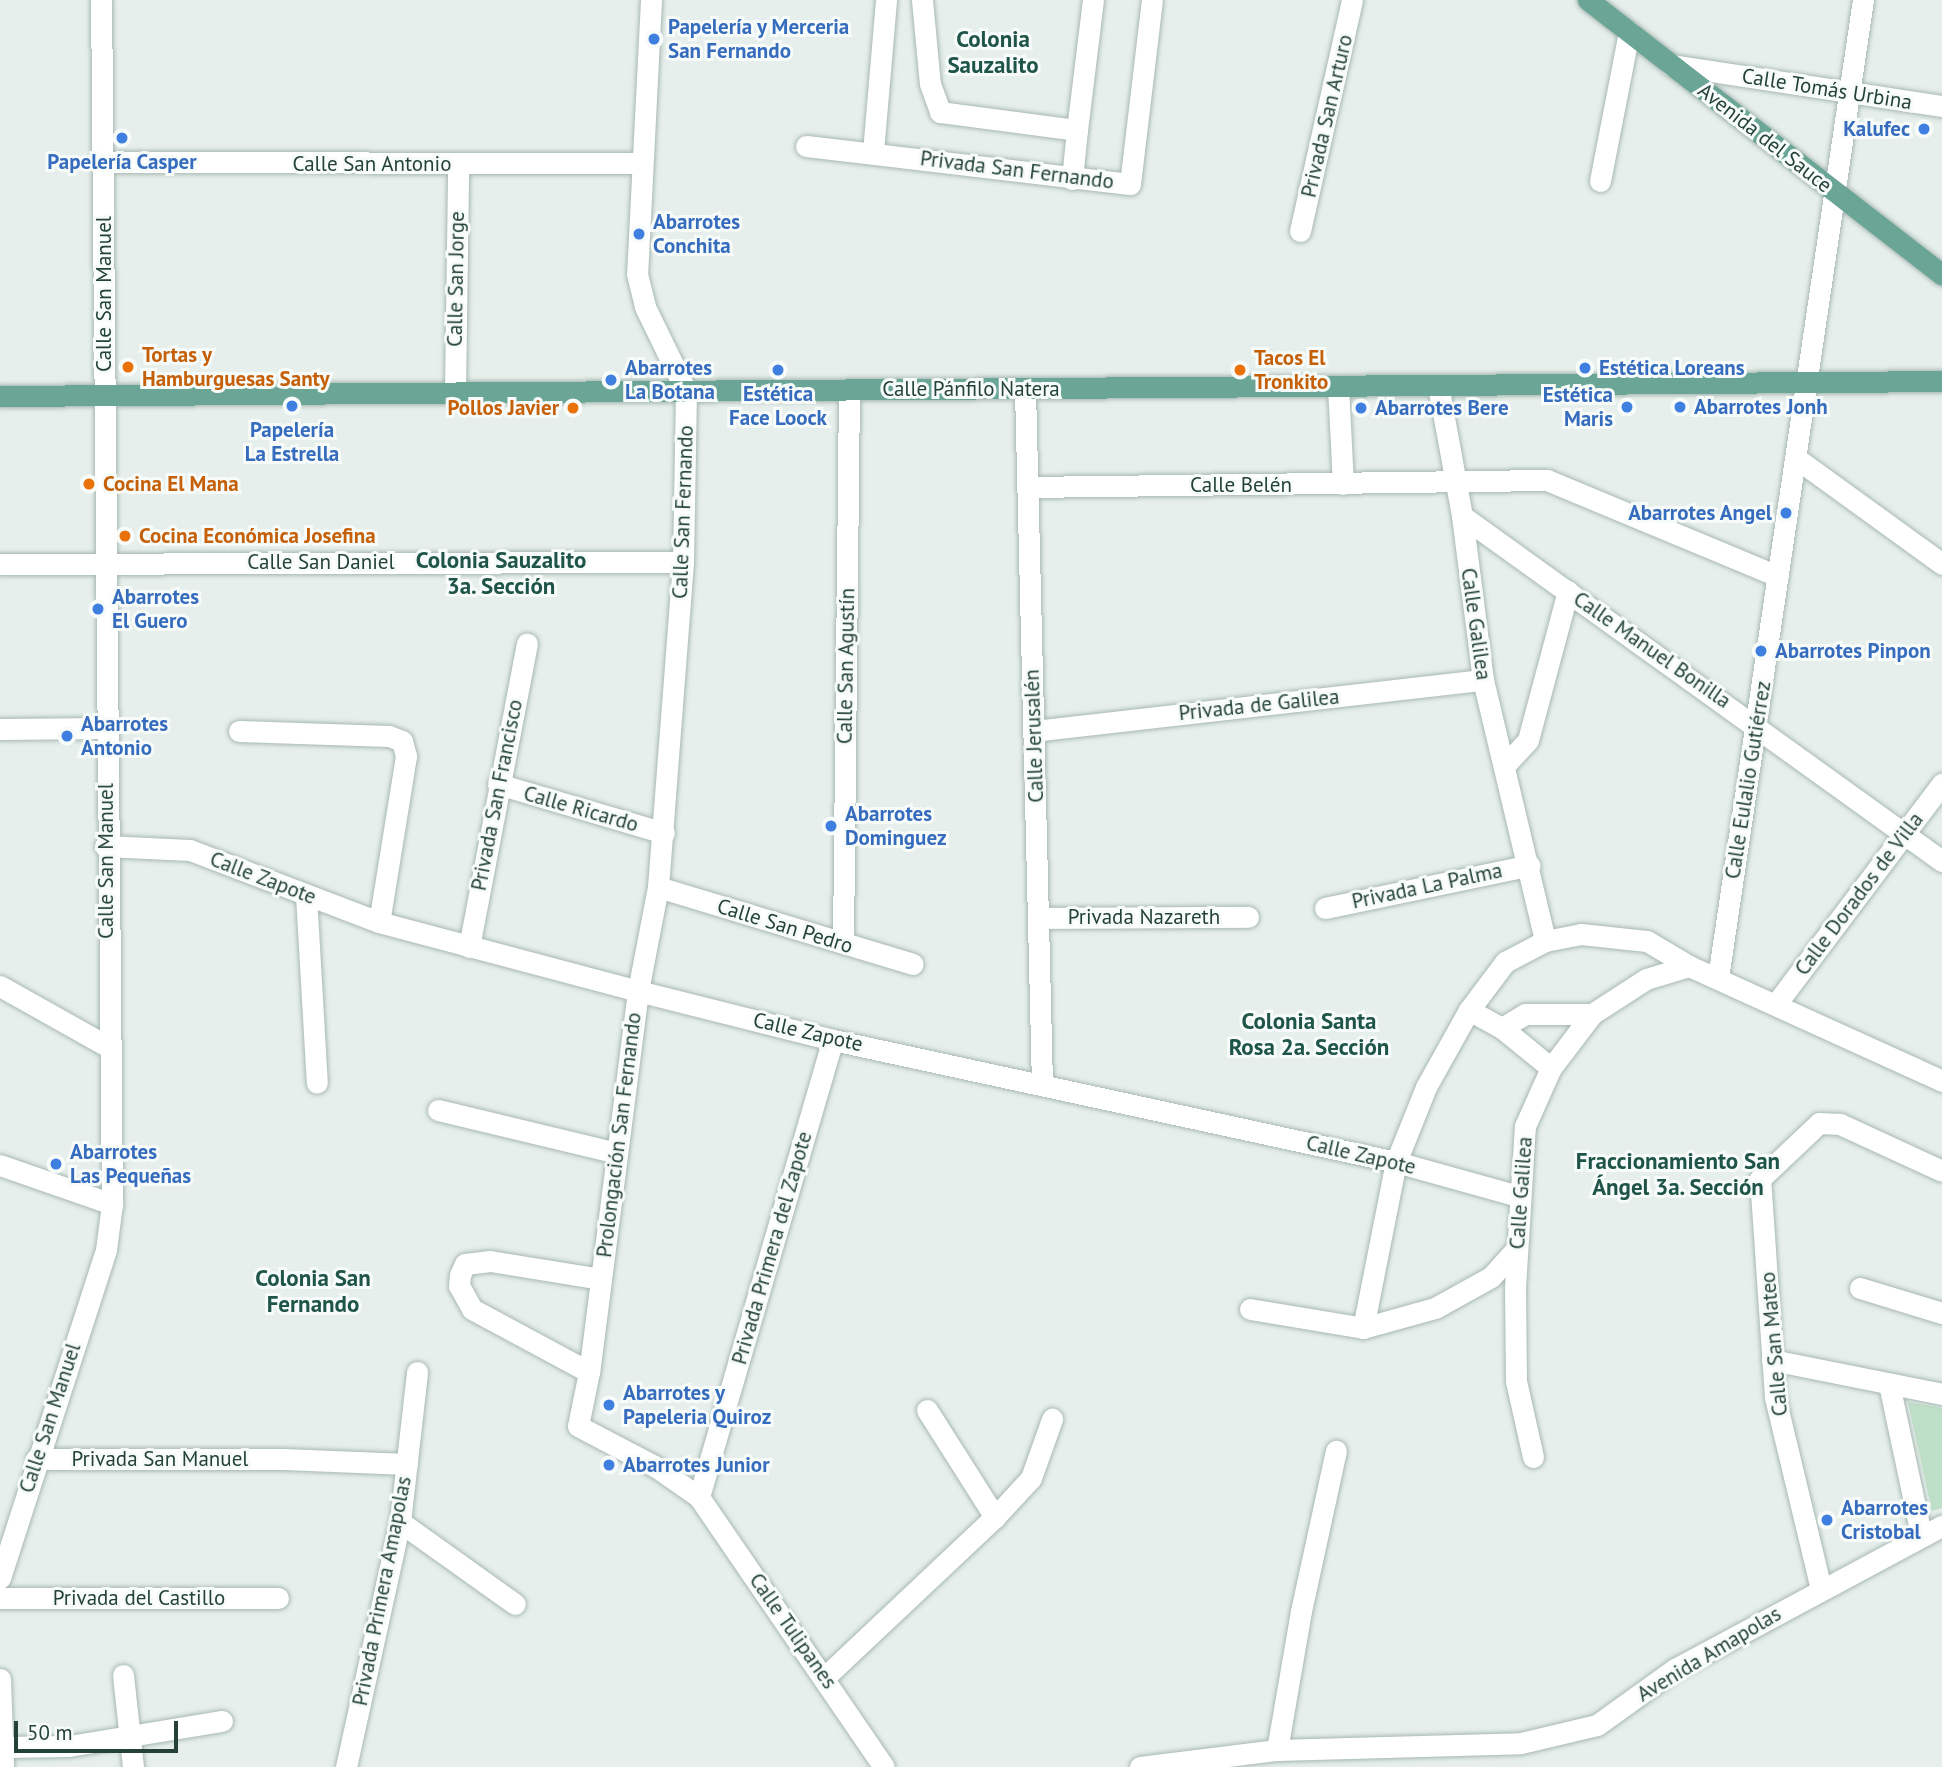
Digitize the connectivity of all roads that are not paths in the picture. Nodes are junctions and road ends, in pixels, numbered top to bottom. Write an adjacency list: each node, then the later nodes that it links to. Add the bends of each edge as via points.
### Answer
1 (102, 0): 17 (street, Calle San Manuel)
2 (651, 0): 18 (street, Calle San Fernando)
3 (886, 0): 16 (street)
4 (922, 0): 14 (street, via 930,84 940,112)
5 (1093, 0): 14 (street)
6 (1152, 0): 20 (street, Privada San Fernando, via 1130,184)
7 (1352, 0): 23 (street, Privada San Arturo)
8 (1588, 0): 10 (main road, Avenida del Sauce)
9 (1863, 0): 12 (street, Calle Eulalio Gutiérrez)
10 (1629, 32): 11 (main road, Avenida del Sauce); 21 (street)
11 (1671, 65): 12 (street, Calle Tomás Urbina); 22 (main road, Avenida del Sauce)
12 (1850, 93): 13 (street, Calle Tomás Urbina); 22 (street, Calle Eulalio Gutiérrez)
13 (1942, 106)
14 (1077, 130): 20 (street)
15 (806, 146): 16 (street, Privada San Fernando)
16 (873, 152): 20 (street, Privada San Fernando)
17 (103, 162): 19 (street, Calle San Antonio); 34 (street, Calle San Manuel)
18 (642, 163): 19 (street, Calle San Antonio); 31 (street, Calle San Fernando, via 637,274 645,307)
19 (458, 164): 32 (street, Calle San Jorge)
20 (1072, 179)
21 (1600, 181)
22 (1838, 194): 24 (main road, Avenida del Sauce); 26 (street, Calle Eulalio Gutiérrez)
23 (1300, 231)
24 (1942, 275)
25 (1942, 381): 26 (main road, Calle Pánfilo Natera)
26 (1809, 382): 27 (main road, Calle Pánfilo Natera); 35 (street, Calle Eulalio Gutiérrez)
27 (1438, 385): 28 (main road, Calle Pánfilo Natera); 37 (street, Calle Galilea)
28 (1338, 386): 29 (main road, Calle Pánfilo Natera); 36 (street)
29 (1025, 388): 30 (main road, Calle Pánfilo Natera); 38 (street, Calle Jerusalén)
30 (849, 390): 31 (main road, Calle Pánfilo Natera); 68 (street, Calle San Agustín)
31 (686, 391): 32 (main road, Calle Pánfilo Natera); 40 (street, Calle San Fernando)
32 (455, 393): 34 (main road, Calle Pánfilo Natera)
33 (0, 396): 34 (main road, Calle Pánfilo Natera)
34 (104, 396): 41 (street, Calle San Manuel)
35 (1797, 459): 43 (street); 44 (street, Calle Eulalio Gutiérrez)
36 (1343, 484): 37 (street, Calle Belén); 38 (street, Calle Belén)
37 (1455, 484): 39 (street, Calle Galilea); 44 (street, Calle Belén, via 1547,480)
38 (1027, 487): 51 (street, Calle Jerusalén)
39 (1462, 516): 45 (street, Calle Manuel Bonilla); 47 (street, Calle Galilea)
40 (683, 562): 41 (street, Calle San Daniel); 56 (street, Calle San Fernando)
41 (107, 563): 42 (street, Calle San Daniel); 49 (street, Calle San Manuel)
42 (0, 564)
43 (1942, 564)
44 (1778, 576): 48 (street, Calle Eulalio Gutiérrez)
45 (1568, 591): 48 (street, Calle Manuel Bonilla); 53 (street, via 1528,740)
46 (527, 644): 54 (street, Privada San Francisco)
47 (1483, 680): 51 (street, Privada de Galilea); 53 (street, Calle Galilea)
48 (1756, 724): 57 (street, Calle Manuel Bonilla); 72 (street, Calle Eulalio Gutiérrez)
49 (105, 728): 50 (street); 58 (street, Calle San Manuel)
50 (0, 729)
51 (1034, 730): 65 (street, Calle Jerusalén)
52 (239, 731): 66 (street, via 389,736 402,741 406,756)
53 (1504, 766): 60 (street, Calle Galilea)
54 (498, 784): 56 (street, Calle Ricardo); 69 (street, Privada San Francisco)
55 (1942, 784): 57 (street, Calle Dorados de Villa)
56 (664, 833): 61 (street, Calle San Fernando)
57 (1904, 834): 59 (street, Calle Manuel Bonilla); 75 (street, Calle Dorados de Villa)
58 (106, 846): 62 (street, Calle Zapote, via 190,850); 80 (street, Calle San Manuel)
59 (1942, 861)
60 (1530, 865): 63 (street, Privada La Palma); 67 (street, Calle Galilea)
61 (658, 887): 68 (street, Calle San Pedro); 74 (street, Calle San Fernando)
62 (306, 895): 66 (street, Calle Zapote); 83 (street)
63 (1325, 908)
64 (1248, 917): 65 (street, Privada Nazareth)
65 (1039, 918): 84 (street, Calle Jerusalén)
66 (379, 922): 69 (street, Calle Zapote)
67 (1545, 941): 71 (street, via 1581,934 1647,941); 76 (street, via 1505,962)
68 (843, 943): 70 (street, Calle San Pedro)
69 (469, 947): 74 (street, Calle Zapote)
70 (913, 964)
71 (1689, 966): 72 (street); 77 (street, Calle Galilea, via 1646,979)
72 (1718, 978): 75 (street)
73 (0, 986): 80 (street)
74 (638, 991): 79 (street, Calle Zapote); 86 (street, Prolongación San Fernando)
75 (1776, 1004): 82 (street)
76 (1469, 1010): 78 (street); 87 (street, via 1426,1087)
77 (1591, 1014): 78 (street, via 1525,1014); 81 (street, Calle Galilea)
78 (1502, 1028): 81 (street)
79 (833, 1040): 84 (street, Calle Zapote); 109 (street, Privada Primera del Zapote)
80 (107, 1046): 91 (street, Calle San Manuel)
81 (1551, 1068): 90 (street, Calle Galilea, via 1525,1126)
82 (1942, 1081)
83 (317, 1083)
84 (1042, 1083): 87 (street, Calle Zapote)
85 (438, 1110): 86 (street)
86 (617, 1153): 93 (street, Prolongación San Fernando)
87 (1396, 1162): 90 (street, Calle Zapote); 97 (street)
88 (0, 1166): 91 (street)
89 (1942, 1171): 98 (street, Calle San Mateo, via 1840,1124 1819,1123 1760,1179)
90 (1519, 1196): 92 (street, Calle Galilea)
91 (112, 1204): 107 (street, Calle San Manuel, via 106,1250)
92 (1517, 1248): 97 (street, via 1491,1277 1435,1308); 106 (street, Calle Galilea, via 1516,1381)
93 (601, 1279): 100 (street, Prolongación San Fernando); 100 (street, Prolongación San Fernando, via 490,1261 466,1264 460,1275 459,1286 472,1309)
94 (1860, 1288): 96 (street)
95 (1250, 1309): 97 (street)
96 (1942, 1312)
97 (1363, 1328)
98 (1772, 1360): 101 (street); 115 (street, Calle San Mateo, via 1775,1397)
99 (417, 1372): 108 (street, Privada Primera Amapolas)
100 (589, 1372): 109 (street, Prolongación San Fernando, via 578,1426 656,1467)
101 (1889, 1384): 102 (street); 113 (street)
102 (1942, 1394)
103 (927, 1410): 110 (street)
104 (1052, 1419): 110 (street, via 1031,1478)
105 (1336, 1451): 124 (street)
106 (1533, 1457)
107 (36, 1459): 108 (street, Privada San Manuel); 114 (street, Calle San Manuel)
108 (407, 1464): 111 (street, Privada Primera Amapolas)
109 (699, 1497): 120 (street, Calle Tulipanes)
110 (995, 1517): 120 (street)
111 (400, 1522): 118 (street); 127 (street, Privada Primera Amapolas)
112 (1942, 1526): 113 (street)
113 (1921, 1534): 115 (street)
114 (0, 1578)
115 (1821, 1589): 124 (street, Avenida Amapolas, via 1675,1669 1597,1726 1521,1743)
116 (0, 1598): 117 (street, Privada del Castillo)
117 (278, 1598)
118 (515, 1604)
119 (123, 1675): 123 (street)
120 (825, 1677): 128 (street, Calle Tulipanes)
121 (0, 1679): 125 (street)
122 (222, 1721): 123 (street)
123 (129, 1738): 125 (street); 126 (street)
124 (1277, 1750): 129 (street, Avenida Amapolas)
125 (3, 1757)
126 (132, 1767)
127 (346, 1767)
128 (884, 1767)
129 (1146, 1767)

